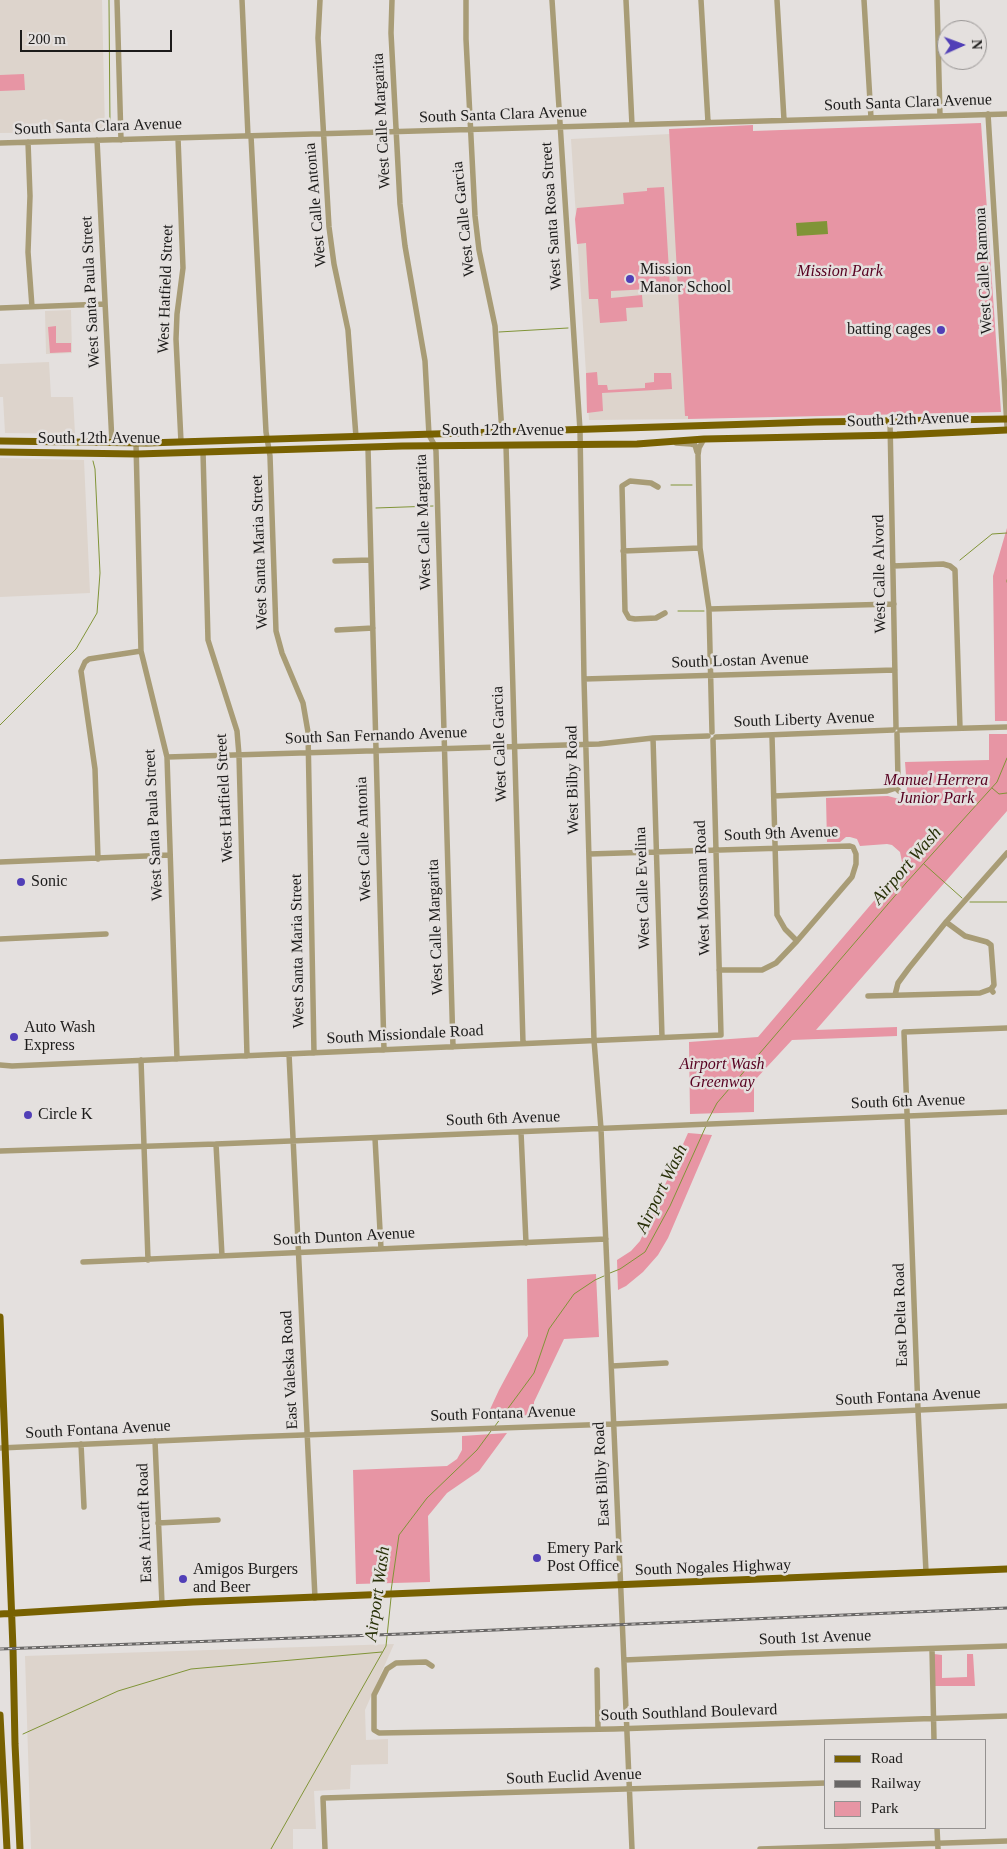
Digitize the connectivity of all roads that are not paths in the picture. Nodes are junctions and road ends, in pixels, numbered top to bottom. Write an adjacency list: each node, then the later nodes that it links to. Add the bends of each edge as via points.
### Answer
1 (117, 0): 26 (street)
2 (242, 0): 23 (street, West Santa Maria Street)
3 (320, 0): 22 (street, West Calle Antonia, via 318,38)
4 (392, 0): 21 (street, West Calle Margarita)
5 (466, 0): 20 (street, West Calle Garcia)
6 (552, 0): 19 (street, West Santa Rosa Street)
7 (626, 0): 18 (street)
8 (701, 0): 17 (street)
9 (777, 0): 16 (street)
10 (864, 0): 15 (street)
11 (937, 0): 14 (street)
12 (988, 114): 13 (street, South Santa Clara Avenue); 14 (street, South Santa Clara Avenue); 32 (street, West Calle Ramona)
13 (1007, 114)
14 (940, 116): 15 (street, South Santa Clara Avenue)
15 (871, 118): 16 (street, South Santa Clara Avenue)
16 (784, 120): 17 (street, South Santa Clara Avenue)
17 (708, 122): 18 (street, South Santa Clara Avenue)
18 (632, 125): 19 (street, South Santa Clara Avenue)
19 (560, 127): 20 (street, South Santa Clara Avenue); 37 (street, West Santa Rosa Street)
20 (469, 130): 21 (street, South Santa Clara Avenue); 39 (street, West Calle Garcia, via 479,250 495,326)
21 (396, 132): 22 (street, South Santa Clara Avenue); 40 (street, West Calle Margarita, via 405,246 425,361)
22 (324, 134): 23 (street, South Santa Clara Avenue); 42 (street, West Calle Antonia, via 330,232 348,330)
23 (249, 136): 24 (street, South Santa Clara Avenue); 44 (street, West Santa Maria Street)
24 (178, 138): 26 (street, South Santa Clara Avenue); 48 (street, West Hatfield Street, via 183,268 176,339)
25 (98, 140): 26 (street, South Santa Clara Avenue); 27 (street, South Santa Clara Avenue); 29 (street, West Santa Paula Street)
26 (121, 140)
27 (28, 142): 28 (street, South Santa Clara Avenue); 30 (street, via 28,252)
28 (0, 143)
29 (105, 304): 30 (street); 50 (street, West Santa Paula Street)
30 (32, 307): 31 (street)
31 (0, 308)
32 (1005, 375): 33 (street, West Calle Ramona)
33 (1007, 419): 34 (main road, South 12th Avenue); 36 (street, West Calle Ramona)
34 (890, 421): 35 (main road, South 12th Avenue); 41 (street, West Calle Alvord)
35 (684, 426): 37 (main road, South 12th Avenue); 46 (main road)
36 (1007, 426)
37 (580, 430): 39 (main road, South 12th Avenue); 53 (street, West Bilby Road)
38 (1007, 430): 41 (main road, South 12th Avenue)
39 (502, 433): 40 (main road, South 12th Avenue)
40 (429, 434): 42 (main road, South 12th Avenue); 54 (street, West Calle Margarita)
41 (890, 435): 43 (main road, South 12th Avenue); 67 (street, West Calle Alvord)
42 (356, 437): 44 (main road, South 12th Avenue)
43 (704, 439): 46 (main road, South 12th Avenue); 61 (street)
44 (267, 440): 48 (main road, South 12th Avenue); 56 (street, West Santa Maria Street)
45 (0, 441): 47 (main road, South 12th Avenue)
46 (685, 441): 49 (main road, South 12th Avenue)
47 (89, 442): 50 (main road, South 12th Avenue); 59 (main road, via 76,447)
48 (181, 442): 51 (main road, South 12th Avenue)
49 (672, 442): 53 (main road, South 12th Avenue); 61 (street, via 692,444)
50 (112, 443): 51 (main road, South 12th Avenue)
51 (136, 443): 60 (street, West Santa Paula Street)
52 (506, 444): 53 (main road, South 12th Avenue); 54 (main road, South 12th Avenue); 84 (street, West Calle Garcia)
53 (580, 445): 76 (street, West Bilby Road)
54 (435, 446): 55 (main road, South 12th Avenue); 85 (street, West Calle Margarita)
55 (368, 448): 56 (main road, South 12th Avenue); 65 (street, West Calle Antonia)
56 (270, 450): 58 (main road, South 12th Avenue); 86 (street, West Santa Maria Street, via 276,631 303,703)
57 (0, 452): 59 (main road, South 12th Avenue)
58 (203, 452): 60 (main road, South 12th Avenue); 88 (street, West Hatfield Street, via 208,640 236,731)
59 (74, 453): 60 (main road, South 12th Avenue)
60 (137, 454): 73 (street, West Santa Paula Street)
61 (698, 454): 63 (street, West Mossman Road)
62 (658, 487): 64 (street, via 630,481 622,486)
63 (700, 548): 64 (street); 69 (street, West Mossman Road)
64 (623, 551): 70 (street, via 626,618 656,618)
65 (371, 560): 66 (street); 71 (street, West Calle Antonia)
66 (335, 561)
67 (894, 566): 68 (street, West Calle Alvord); 78 (street, via 954,566)
68 (894, 604): 69 (street); 74 (street, West Calle Alvord)
69 (708, 609): 75 (street, West Mossman Road)
70 (665, 612)
71 (373, 628): 72 (street); 87 (street, West Calle Antonia)
72 (337, 630)
73 (141, 651): 89 (street, West Santa Paula Street); 97 (street, via 93,658 85,662 81,674 95,769)
74 (896, 670): 75 (street, South Lostan Avenue); 79 (street, West Calle Alvord)
75 (711, 676): 76 (street, South Lostan Avenue); 80 (street, West Mossman Road)
76 (584, 679): 83 (street, West Bilby Road)
77 (1007, 727): 78 (street, South Liberty Avenue)
78 (960, 728): 79 (street, South Liberty Avenue)
79 (897, 730): 81 (street, South Liberty Avenue); 90 (street, West Calle Alvord, via 897,790)
80 (712, 736): 81 (street, South Liberty Avenue); 82 (street, South Liberty Avenue); 92 (street, West Mossman Road)
81 (772, 736): 90 (street)
82 (653, 738): 83 (street, South Liberty Avenue); 93 (street, West Calle Evelina)
83 (586, 744): 84 (street, South San Fernando Avenue); 95 (street, West Bilby Road)
84 (514, 746): 85 (street, South San Fernando Avenue); 110 (street, West Calle Garcia)
85 (444, 748): 87 (street, South San Fernando Avenue); 111 (street, West Calle Margarita)
86 (308, 751): 87 (street, South San Fernando Avenue); 88 (street, South San Fernando Avenue); 113 (street, West Santa Maria Street)
87 (375, 751): 112 (street, West Calle Antonia)
88 (239, 755): 89 (street, South San Fernando Avenue); 115 (street, West Hatfield Street)
89 (167, 757): 96 (street, West Santa Paula Street)
90 (774, 796): 91 (street)
91 (775, 848): 92 (street, South 9th Avenue); 102 (street, via 777,915); 102 (street, South 9th Avenue, via 852,845 856,854 852,877)
92 (716, 850): 93 (street, South 9th Avenue); 103 (street, West Mossman Road)
93 (656, 852): 95 (street, South 9th Avenue); 108 (street, West Calle Evelina)
94 (1007, 853): 99 (street)
95 (588, 854): 109 (street, West Bilby Road)
96 (170, 855): 97 (street); 116 (street, West Santa Paula Street)
97 (98, 859): 98 (street)
98 (0, 862)
99 (946, 922): 105 (street, via 898,983); 105 (street, via 965,936 992,945 992,991)
100 (106, 934): 101 (street)
101 (0, 939)
102 (797, 941): 103 (street, via 770,967 762,970)
103 (719, 970): 107 (street, West Mossman Road)
104 (868, 996): 105 (street)
105 (895, 996)
106 (1007, 1028): 120 (street, East Delta Road, via 904,1032)
107 (721, 1035): 108 (street, South Missiondale Road)
108 (662, 1037): 109 (street, South Missiondale Road)
109 (594, 1040): 110 (street, South Missiondale Road); 121 (street, West Bilby Road)
110 (523, 1044): 111 (street, South Missiondale Road)
111 (453, 1047): 112 (street, South Missiondale Road)
112 (384, 1050): 113 (street, South Missiondale Road)
113 (314, 1053): 114 (street, South Missiondale Road)
114 (289, 1054): 115 (street, South Missiondale Road); 124 (street, East Valeska Road)
115 (247, 1056): 116 (street, South Missiondale Road)
116 (177, 1059): 117 (street, South Missiondale Road)
117 (141, 1060): 118 (street, South Missiondale Road); 126 (street)
118 (0, 1065)
119 (1007, 1112): 120 (street, South 6th Avenue)
120 (907, 1116): 121 (street, South 6th Avenue); 139 (street, East Delta Road)
121 (601, 1129): 122 (street, South 6th Avenue); 128 (street, East Bilby Road)
122 (521, 1132): 123 (street, South 6th Avenue); 129 (street)
123 (375, 1138): 124 (street, South 6th Avenue); 130 (street)
124 (293, 1141): 125 (street, South 6th Avenue); 131 (street, East Valeska Road)
125 (216, 1144): 126 (street, South 6th Avenue); 132 (street)
126 (143, 1146): 127 (street, South 6th Avenue); 133 (street)
127 (0, 1151)
128 (606, 1239): 129 (street, South Dunton Avenue); 137 (street, East Bilby Road)
129 (526, 1243): 130 (street, South Dunton Avenue)
130 (381, 1249): 131 (street, South Dunton Avenue)
131 (298, 1253): 132 (street, South Dunton Avenue); 141 (street, East Valeska Road)
132 (222, 1256): 133 (street, South Dunton Avenue)
133 (148, 1260): 134 (street, South Dunton Avenue)
134 (83, 1262)
135 (0, 1319): 144 (main road)
136 (666, 1363): 137 (street)
137 (612, 1366): 140 (street, East Bilby Road)
138 (1007, 1406): 139 (street, South Fontana Avenue)
139 (918, 1410): 140 (street, South Fontana Avenue); 149 (street, East Delta Road)
140 (614, 1424): 141 (street, South Fontana Avenue); 150 (street, East Bilby Road)
141 (306, 1435): 142 (street, South Fontana Avenue); 151 (street, East Valeska Road)
142 (155, 1441): 143 (street, South Fontana Avenue); 147 (street, East Aircraft Road)
143 (81, 1444): 144 (street, South Fontana Avenue); 145 (street)
144 (2, 1448): 153 (main road)
145 (84, 1507)
146 (218, 1520): 147 (street)
147 (158, 1523): 152 (street, East Aircraft Road)
148 (1007, 1569): 149 (main road, South Nogales Highway)
149 (926, 1572): 150 (main road, South Nogales Highway)
150 (620, 1585): 151 (main road, South Nogales Highway); 157 (street, East Bilby Road)
151 (315, 1598): 152 (main road, South Nogales Highway)
152 (162, 1604): 153 (main road, South Nogales Highway)
153 (12, 1612): 154 (main road, South Nogales Highway); 167 (main road)
154 (0, 1614)
155 (1007, 1646): 156 (street, South 1st Avenue)
156 (932, 1648): 157 (street, South 1st Avenue); 162 (street)
157 (624, 1660): 164 (street, East Bilby Road)
158 (432, 1666): 163 (street, South Southland Boulevard, via 426,1662 392,1664 387,1669 374,1695 373,1729 379,1733)
159 (597, 1670): 163 (street)
160 (0, 1715): 166 (main road)
161 (1007, 1716): 162 (street, South Southland Boulevard)
162 (933, 1718): 164 (street, South Southland Boulevard); 165 (street)
163 (598, 1729): 164 (street, South Southland Boulevard)
164 (626, 1729): 169 (street, East Bilby Road)
165 (934, 1739)
166 (1, 1744): 167 (main road); 173 (main road)
167 (15, 1744): 174 (main road)
168 (824, 1783): 169 (street, South Euclid Avenue)
169 (629, 1789): 175 (street, South Euclid Avenue, via 323,1798); 176 (street, East Bilby Road)
170 (937, 1829): 172 (street)
171 (1007, 1841): 172 (street)
172 (937, 1846): 177 (street)
173 (7, 1849)
174 (20, 1849)
175 (325, 1849)
176 (632, 1849)
177 (760, 1849)

